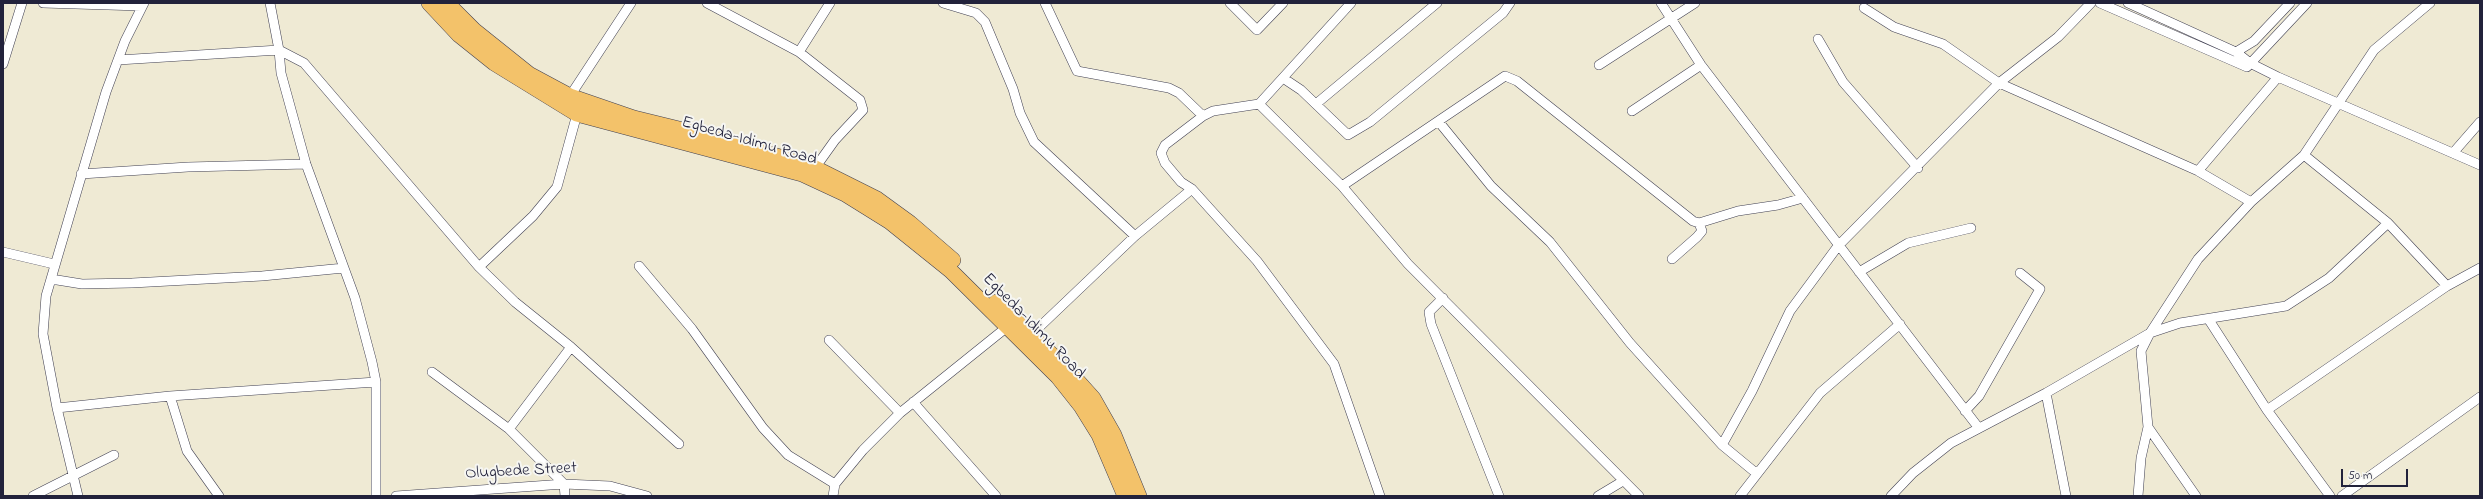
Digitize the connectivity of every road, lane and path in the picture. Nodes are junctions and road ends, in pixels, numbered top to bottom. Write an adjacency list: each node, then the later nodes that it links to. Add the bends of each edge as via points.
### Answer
1 (22, 3): 33 (street)
2 (43, 3): 24 (street)
3 (270, 3): 28 (street)
4 (430, 3): 44 (main road, Egbeda-Idimu Road, via 460,35 494,63)
5 (447, 3): 39 (main road, Egbeda-Idimu Road, via 474,30 529,74)
6 (631, 3): 39 (street)
7 (707, 3): 29 (street)
8 (830, 3): 29 (street)
9 (943, 3): 64 (street, via 976,13 985,22 1034,142)
10 (1045, 3): 45 (street, via 1076,71 1169,88 1180,93)
11 (1230, 3): 12 (street, via 1257,30)
12 (1283, 3)
13 (1351, 3): 37 (street)
14 (1437, 3): 41 (street)
15 (1510, 3): 41 (street, via 1503,13 1360,129 1348,134)
16 (1661, 3): 26 (street)
17 (1695, 3): 26 (street)
18 (2091, 3): 38 (street, via 2058,37)
19 (2100, 3): 32 (street, via 2238,65 2247,67)
20 (2128, 3): 30 (street)
21 (2290, 3): 30 (street, via 2254,41)
22 (2307, 3): 32 (street)
23 (2430, 3): 42 (street, via 2374,50)
24 (142, 5): 31 (street)
25 (1864, 8): 38 (street, via 1894,27 1943,44)
26 (1670, 18): 34 (street); 35 (street)
27 (1818, 38): 54 (street, via 1843,82)
28 (279, 50): 31 (street); 51 (street, via 281,73); 70 (street, via 304,64 328,89)
29 (799, 52): 53 (street, via 863,104 863,110 835,140)
30 (2236, 52): 32 (street)
31 (118, 60): 56 (street)
32 (2250, 63): 36 (street)
33 (3, 64)
34 (1599, 65)
35 (1701, 65): 43 (street); 59 (street)
36 (2278, 77): 42 (street); 55 (street)
37 (1283, 78): 40 (street); 41 (street)
38 (1999, 83): 54 (street); 55 (street)
39 (570, 96): 48 (main road, Egbeda-Idimu Road)
40 (1259, 104): 45 (street, via 1213,111); 57 (street)
41 (1316, 104)
42 (2338, 104): 49 (street); 50 (street)
43 (1632, 111)
44 (577, 114): 48 (main road, Egbeda-Idimu Road); 70 (street, via 557,187 533,216)
45 (1203, 116): 58 (street, via 1165,145 1161,153 1165,163 1181,182)
46 (1439, 122): 57 (street); 61 (street, via 1505,76 1517,81 1683,214); 99 (street, via 1491,186 1550,242 1630,343)
47 (2480, 122): 49 (street)
48 (688, 138): 53 (main road, Egbeda-Idimu Road); 80 (main road, Egbeda-Idimu Road, via 802,174 845,194 890,222 951,271)
49 (2453, 153): 52 (street)
50 (2304, 155): 60 (street); 62 (street)
51 (306, 164): 56 (street, via 188,167); 71 (street)
52 (2480, 165)
53 (815, 168): 82 (main road, Egbeda-Idimu Road, via 877,199 910,223)
54 (1918, 168): 65 (street)
55 (2198, 170): 60 (street)
56 (81, 174): 68 (street)
57 (1342, 186): 77 (street, via 1408,264)
58 (1192, 189): 64 (street); 117 (street, via 1256,261 1334,364)
59 (1803, 198): 61 (street, via 1738,211); 65 (street)
60 (2251, 202): 81 (street, via 2198,259)
61 (1699, 223): 67 (street, via 1702,231 1697,238)
62 (2388, 223): 76 (street); 78 (street, via 2330,278 2286,306)
63 (1971, 228): 73 (street, via 1908,243)
64 (1135, 236): 82 (street)
65 (1838, 246): 73 (street); 99 (street, via 1790,311 1752,392)
66 (3, 252): 68 (street)
67 (1672, 259)
68 (54, 264): 75 (street)
69 (639, 266): 105 (street, via 692,329 763,428 788,455)
70 (479, 267): 84 (street, via 515,302)
71 (344, 268): 75 (street, via 262,276 132,283 82,284); 86 (street, via 366,336)
72 (2480, 268): 76 (street)
73 (1859, 272): 79 (street)
74 (2020, 273): 93 (street, via 2040,289 1979,396)
75 (51, 279): 91 (street, via 46,296 43,334)
76 (2447, 286): 92 (street)
77 (1443, 298): 103 (street); 118 (street, via 1429,312 1431,324)
78 (2209, 320): 81 (street, via 2180,323); 92 (street)
79 (1900, 324): 93 (street); 101 (street, via 1820,393)
80 (1007, 327): 90 (street); 115 (main road, Egbeda-Idimu Road, via 1058,377 1082,406 1099,436)
81 (2150, 333): 87 (street); 95 (street, via 2141,351)
82 (1031, 335): 116 (main road, Egbeda-Idimu Road, via 1093,398 1114,435)
83 (829, 340): 94 (street)
84 (571, 347): 96 (street); 98 (street)
85 (432, 372): 96 (street)
86 (376, 382): 88 (street); 109 (street)
87 (2046, 393): 97 (street); 123 (street)
88 (170, 396): 91 (street); 108 (street, via 187,451)
89 (2480, 397): 127 (street)
90 (913, 402): 94 (street); 114 (street)
91 (57, 408): 102 (street)
92 (2267, 410): 126 (street)
93 (1965, 411): 97 (street)
94 (900, 413): 105 (street)
95 (2148, 427): 124 (street, via 2141,458); 125 (street)
96 (509, 428): 104 (street)
97 (1978, 428): 122 (street, via 1951,443 1914,473)
98 (679, 444)
99 (1722, 445): 101 (street)
100 (114, 455): 102 (street)
101 (1756, 473): 121 (street)
102 (74, 476): 106 (street); 107 (street)
103 (1623, 481): 119 (street); 120 (street)
104 (564, 484): 110 (street, Olugbede Street); 111 (street); 112 (street, Olugbede Street, via 610,486)
105 (835, 484): 113 (street)
106 (33, 496)
107 (78, 496)
108 (219, 496)
109 (376, 496)
110 (396, 496)
111 (565, 496)
112 (647, 496)
113 (833, 496)
114 (996, 496)
115 (1125, 496)
116 (1139, 496)
117 (1380, 496)
118 (1499, 496)
119 (1598, 496)
120 (1639, 496)
121 (1740, 496)
122 (1891, 496)
123 (2066, 496)
124 (2138, 496)
125 (2196, 496)
126 (2330, 496)
127 (2342, 496)

